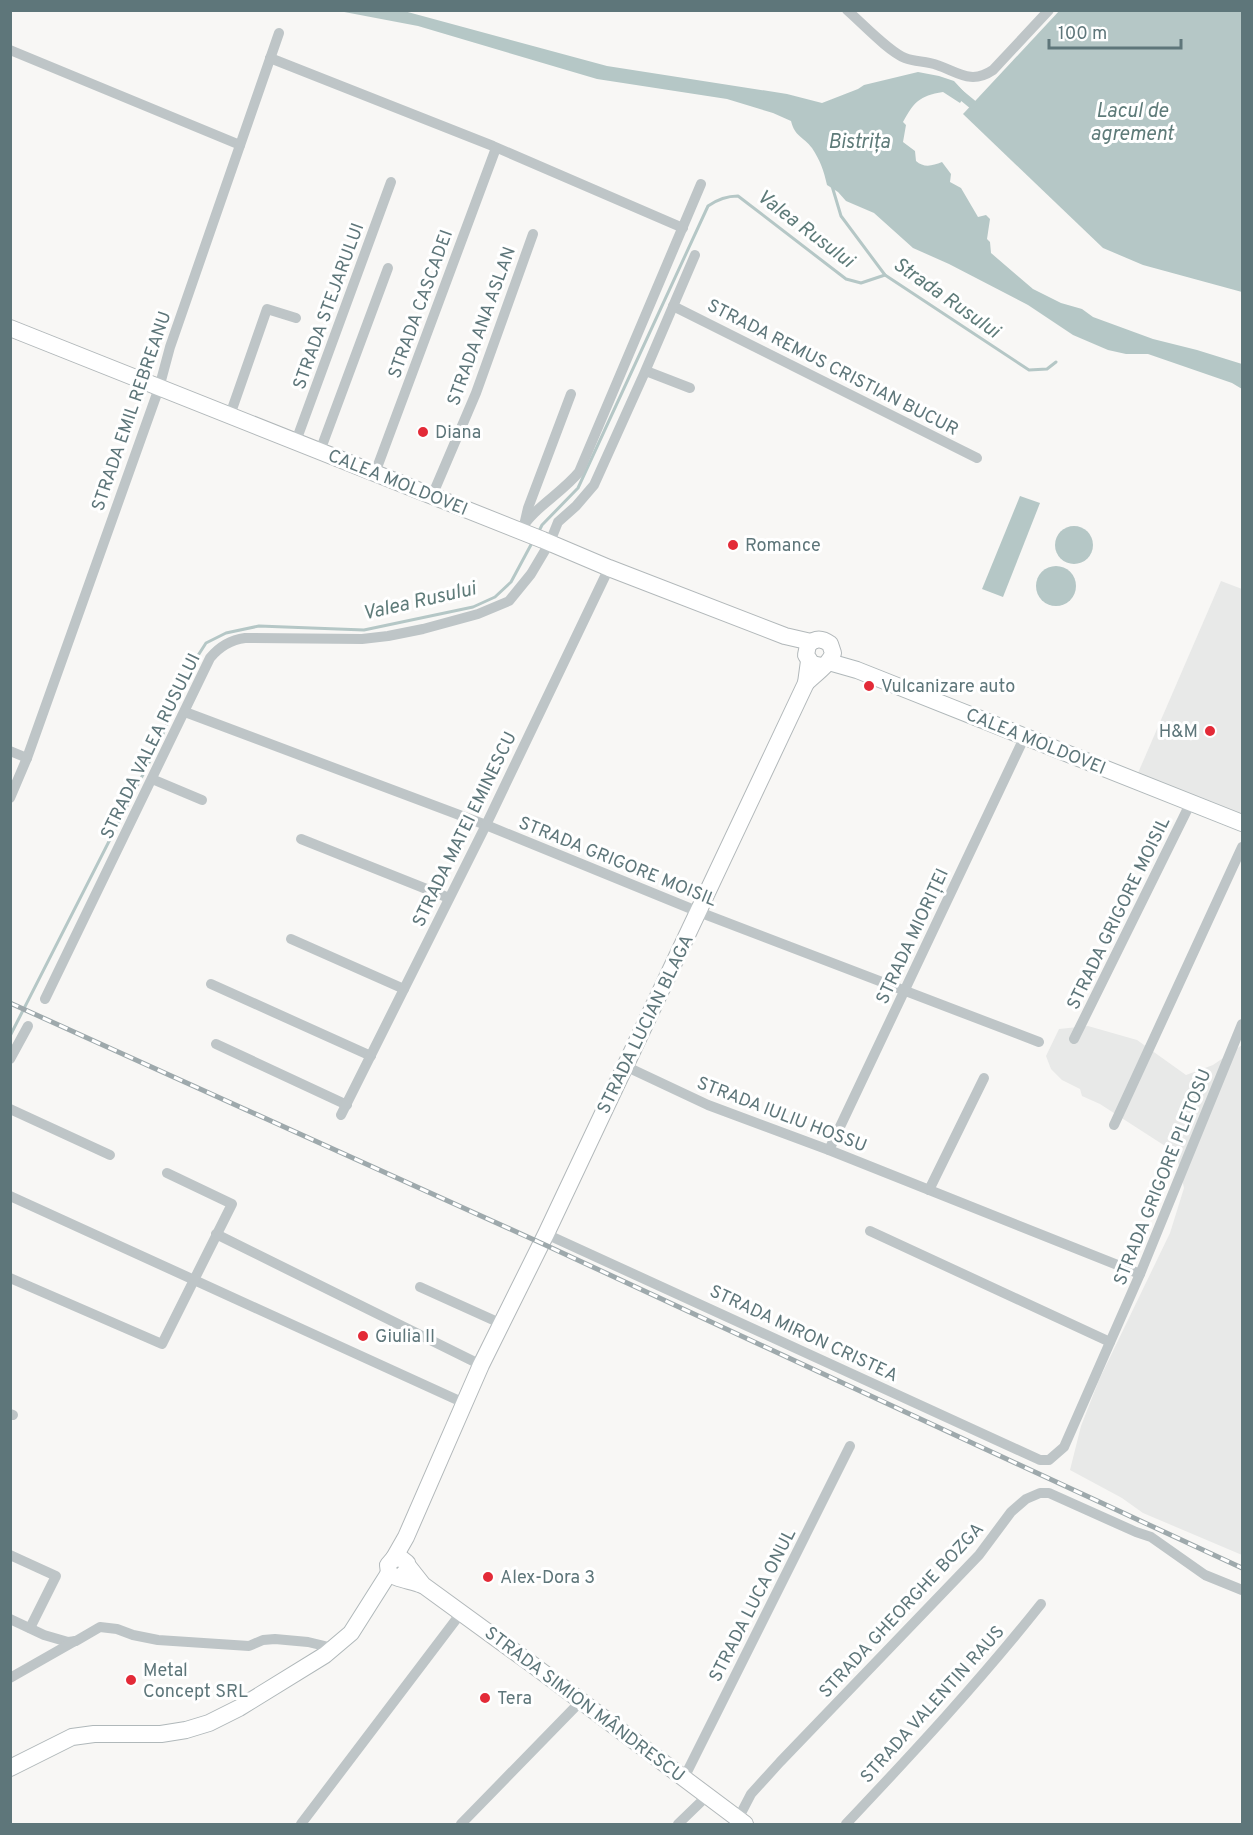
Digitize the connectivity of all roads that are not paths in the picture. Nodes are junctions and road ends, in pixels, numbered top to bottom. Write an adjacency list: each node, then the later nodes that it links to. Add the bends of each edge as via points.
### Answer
1 (848, 10): 2 (street, via 904,58 976,78 993,70)
2 (1048, 10)
3 (279, 33): 5 (street, STRADA EMIL REBREANU)
4 (10, 50): 6 (street)
5 (270, 58): 6 (street, STRADA EMIL REBREANU); 7 (street)
6 (240, 146): 18 (street, STRADA EMIL REBREANU)
7 (496, 148): 10 (street); 25 (street, STRADA CASCADEI)
8 (391, 182): 22 (street, STRADA STEJARULUI)
9 (700, 184): 10 (street)
10 (683, 228): 27 (street, via 579,472)
11 (533, 234): 26 (street, STRADA ANA ASLAN, via 476,393)
12 (695, 255): 14 (street)
13 (388, 268): 23 (street)
14 (673, 306): 17 (street); 24 (street, STRADA REMUS CRISTIAN BUCUR)
15 (296, 318): 21 (street, via 267,309)
16 (10, 328): 18 (main road, CALEA MOLDOVEI)
17 (646, 370): 19 (street); 27 (street, via 594,485 558,522)
18 (159, 388): 21 (main road, CALEA MOLDOVEI); 33 (street, STRADA EMIL REBREANU)
19 (690, 388)
20 (571, 394): 27 (street, via 528,508)
21 (230, 415): 22 (main road, CALEA MOLDOVEI)
22 (296, 441): 23 (main road, CALEA MOLDOVEI)
23 (320, 451): 25 (main road, CALEA MOLDOVEI)
24 (977, 458)
25 (375, 473): 26 (main road, CALEA MOLDOVEI)
26 (432, 496): 27 (main road, CALEA MOLDOVEI)
27 (534, 534): 28 (main road, CALEA MOLDOVEI); 30 (street, STRADA VALEA RUSULUI, via 531,574 509,601 423,629 362,639 235,639 210,658)
28 (609, 568): 29 (main road, CALEA MOLDOVEI, via 785,636); 40 (street, STRADA MATEI EMINESCU)
29 (818, 656): 31 (main road, CALEA MOLDOVEI); 38 (main road, CALEA MOLDOVEI, via 860,663); 44 (main road, STRADA LUCIAN BLAGA)
30 (185, 712): 34 (street, STRADA VALEA RUSULUI); 40 (street, STRADA GRIGORE MOISIL)
31 (1025, 736): 37 (main road, CALEA MOLDOVEI); 48 (street, STRADA MIORIȚEI)
32 (10, 751): 33 (street)
33 (27, 758): 35 (street, STRADA EMIL REBREANU)
34 (152, 779): 36 (street); 49 (street, STRADA VALEA RUSULUI)
35 (10, 798)
36 (202, 800)
37 (1191, 802): 39 (main road, CALEA MOLDOVEI); 52 (street, STRADA GRIGORE MOISIL)
38 (1242, 815)
39 (1242, 823)
40 (486, 825): 43 (street, STRADA MATEI EMINESCU); 44 (street, STRADA GRIGORE MOISIL)
41 (301, 839): 43 (street)
42 (1242, 847): 62 (street)
43 (449, 898): 47 (street, STRADA MATEI EMINESCU)
44 (699, 912): 48 (street, STRADA GRIGORE MOISIL); 57 (main road, STRADA LUCIAN BLAGA)
45 (291, 939): 47 (street)
46 (211, 984): 55 (street)
47 (404, 989): 55 (street, STRADA MATEI EMINESCU)
48 (905, 991): 53 (street, STRADA GRIGORE MOISIL); 63 (street, STRADA MIORIȚEI)
49 (45, 999)
50 (1242, 1024): 71 (street, STRADA GRIGORE PLETOSU)
51 (28, 1026): 56 (street)
52 (1074, 1039)
53 (1039, 1042)
54 (216, 1044): 59 (street)
55 (371, 1056): 59 (street, STRADA MATEI EMINESCU)
56 (10, 1059)
57 (624, 1066): 63 (street, STRADA IULIU HOSSU, via 708,1105); 70 (main road, STRADA LUCIAN BLAGA)
58 (984, 1078): 66 (street)
59 (347, 1105): 61 (street, STRADA MATEI EMINESCU)
60 (10, 1109): 64 (street)
61 (341, 1115)
62 (1114, 1125)
63 (829, 1150): 66 (street, STRADA IULIU HOSSU)
64 (110, 1155)
65 (167, 1173): 69 (street, via 232,1204)
66 (929, 1190): 71 (street, STRADA IULIU HOSSU)
67 (10, 1196): 73 (street)
68 (870, 1231): 76 (street)
69 (216, 1234): 73 (street); 77 (street)
70 (546, 1234): 75 (main road, STRADA LUCIAN BLAGA); 80 (street, STRADA MIRON CRISTEA, via 1040,1460)
71 (1140, 1274): 76 (street, STRADA GRIGORE PLETOSU)
72 (10, 1278): 73 (street, via 162,1344)
73 (195, 1279): 78 (street)
74 (420, 1287): 75 (street)
75 (502, 1324): 77 (main road, STRADA LUCIAN BLAGA)
76 (1110, 1342): 80 (street, STRADA GRIGORE PLETOSU, via 1064,1447)
77 (481, 1365): 78 (main road, STRADA LUCIAN BLAGA)
78 (464, 1403): 82 (main road, STRADA LUCIAN BLAGA, via 405,1537)
79 (850, 1446): 93 (street, STRADA LUCA ONUL)
80 (1049, 1460)
81 (10, 1555): 87 (street, via 56,1576)
82 (395, 1571): 85 (main road, STRADA SIMION MÂNDRESCU); 89 (main road, via 351,1632)
83 (1242, 1590): 95 (street, STRADA GHEORGHE BOZGA, via 1205,1575 1151,1537 1049,1493 1033,1494 1011,1512 979,1555 751,1794)
84 (1041, 1604): 99 (street, STRADA VALENTIN RAUS, via 1005,1651)
85 (461, 1612): 91 (main road, STRADA SIMION MÂNDRESCU); 96 (street)
86 (10, 1619): 87 (street)
87 (30, 1628): 88 (street, via 68,1642)
88 (76, 1641): 89 (street, via 100,1627 158,1640 249,1646 275,1639); 90 (street)
89 (333, 1648): 92 (main road, via 209,1723 161,1734 72,1737)
90 (10, 1678)
91 (581, 1701): 93 (main road, STRADA SIMION MÂNDRESCU); 97 (street)
92 (10, 1768)
93 (684, 1778): 94 (main road, STRADA SIMION MÂNDRESCU)
94 (707, 1796): 95 (main road, STRADA SIMION MÂNDRESCU); 98 (street)
95 (741, 1822)
96 (301, 1824)
97 (461, 1824)
98 (678, 1824)
99 (846, 1824)

